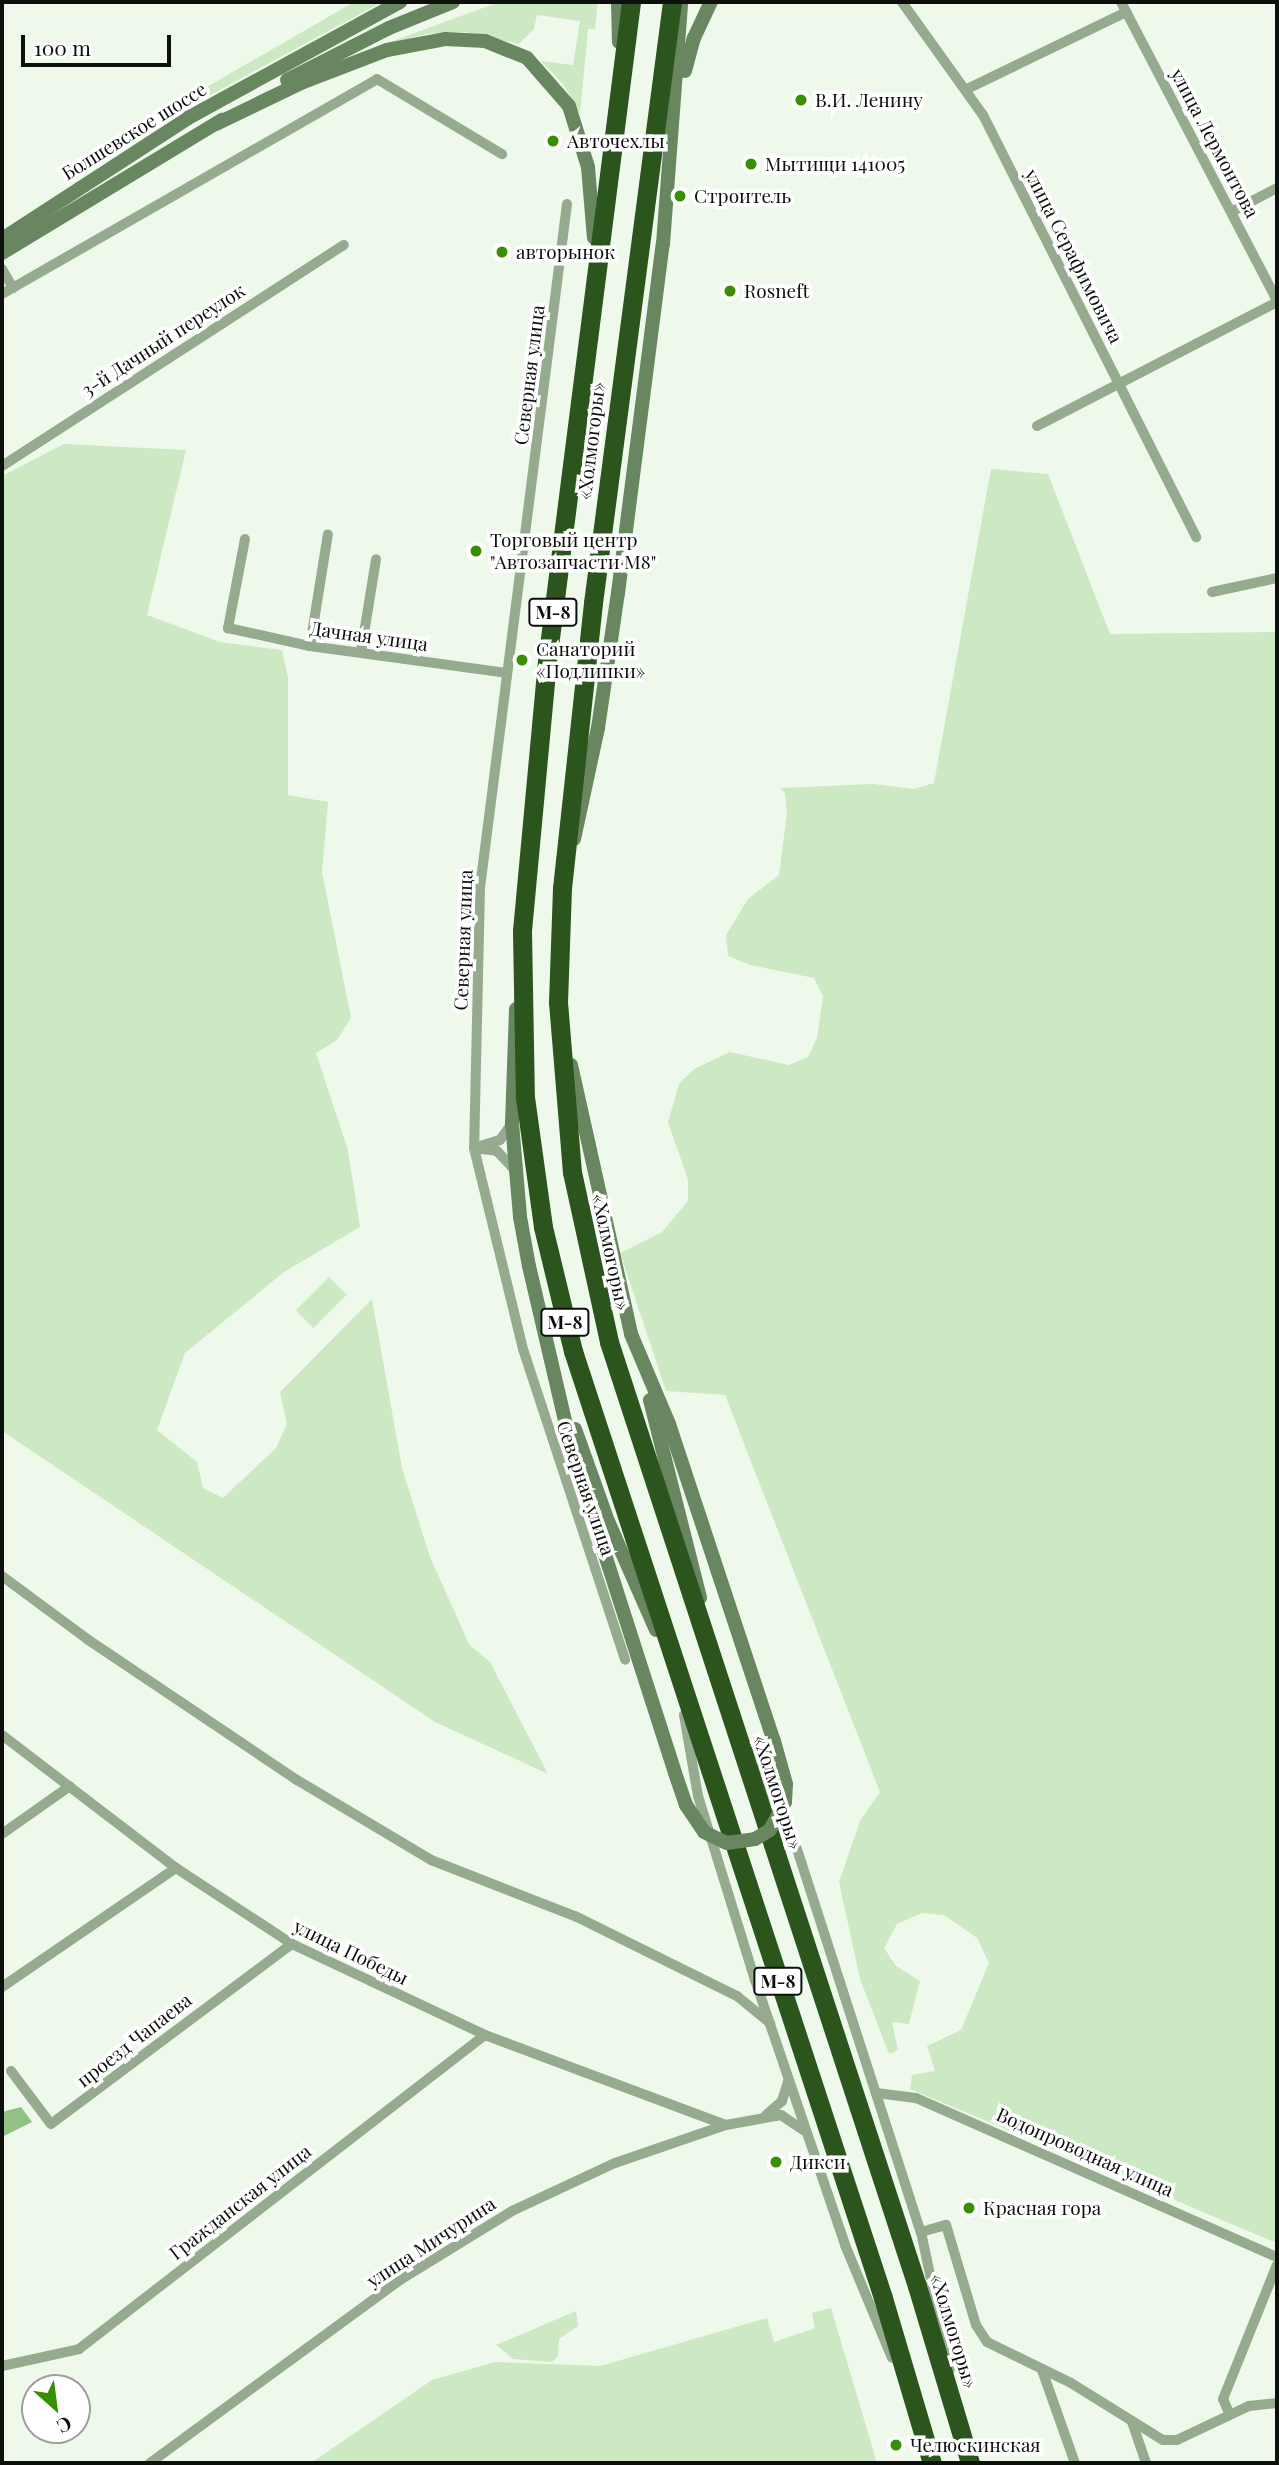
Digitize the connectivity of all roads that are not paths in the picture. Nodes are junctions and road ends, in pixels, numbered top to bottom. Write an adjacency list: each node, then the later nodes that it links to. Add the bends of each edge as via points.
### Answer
1 (400, 2): 18 (main road, Болшевское шоссе, via 188,118)
2 (453, 2): 13 (main road, via 332,55)
3 (618, 2): 11 (main road)
4 (631, 2): 11 (highway, «Холмогоры» / М-8)
5 (672, 2): 38 (highway, «Холмогоры» / М-8, via 593,603)
6 (681, 2): 12 (main road)
7 (711, 2): 12 (main road, via 694,38)
8 (902, 2): 10 (street, улица Серафимовича)
9 (1124, 7): 10 (street); 17 (street, улица Лермонтова)
10 (967, 89): 26 (street, улица Серафимовича)
11 (620, 90): 24 (highway, «Холмогоры» / М-8)
12 (676, 110): 38 (main road, via 618,593 598,728)
13 (216, 124): 20 (main road); 24 (main road, via 301,83 387,50 462,38 503,47 527,58 544,73 576,119 593,202)
14 (502, 154): 22 (street, via 377,79)
15 (1277, 188): 17 (street)
16 (567, 204): 37 (street, Северная улица)
17 (1231, 212): 25 (street, улица Лермонтова)
18 (2, 239)
19 (344, 244): 28 (street, 3-й Дачный переулок)
20 (2, 253)
21 (2, 269): 22 (street)
22 (13, 288): 23 (street)
23 (2, 294)
24 (596, 294): 39 (highway, «Холмогоры» / М-8, via 551,620)
25 (1277, 301): 26 (street)
26 (1118, 382): 27 (street); 30 (street, улица Серафимовича)
27 (1037, 426)
28 (2, 466)
29 (328, 534): 35 (street)
30 (1196, 537)
31 (245, 539): 35 (street, Дачная улица, via 228,628)
32 (376, 559): 36 (street)
33 (1277, 578): 34 (street)
34 (1213, 592)
35 (310, 646): 36 (street, Дачная улица)
36 (361, 652): 37 (street, Дачная улица)
37 (506, 673): 42 (street, Северная улица, via 480,888)
38 (562, 888): 40 (highway, «Холмогоры» / М-8)
39 (521, 967): 41 (main road, via 513,1039); 49 (highway, «Холмогоры» / М-8, via 525,1097 548,1251 573,1350)
40 (558, 1002): 44 (main road); 47 (highway, «Холмогоры» / М-8, via 570,1158 591,1274)
41 (512, 1123): 42 (street, via 500,1140); 43 (main road)
42 (474, 1147): 43 (street, via 497,1151 509,1159); 48 (street, Северная улица, via 523,1349)
43 (516, 1173): 45 (main road, via 527,1254)
44 (631, 1334): 45 (main road, bridge, via 668,1424 784,1776 785,1802 770,1830 755,1839 727,1843 704,1832 686,1805 583,1488); 47 (main road, via 678,1497)
45 (554, 1368): 49 (main road, via 608,1521)
46 (2, 1576): 59 (street, via 297,1780 431,1860 575,1916)
47 (709, 1654): 50 (highway, «Холмогоры» / М-8)
48 (625, 1660)
49 (672, 1665): 51 (highway, «Холмогоры» / М-8)
50 (717, 1678): 64 (street, via 796,1846); 77 (highway, «Холмогоры» / М-8)
51 (679, 1685): 57 (street, via 698,1796); 76 (highway, «Холмогоры» / М-8)
52 (2, 1735): 53 (street, улица Победы)
53 (70, 1786): 54 (street); 55 (street, улица Победы)
54 (2, 1834)
55 (176, 1868): 56 (street, улица Победы); 58 (street)
56 (292, 1944): 61 (street, улица Победы); 62 (street, проезд Чапаева, via 51,2124)
57 (755, 1980): 59 (street, via 748,1992); 60 (street)
58 (2, 1987)
59 (737, 1996): 60 (street)
60 (770, 2023): 63 (street)
61 (485, 2035): 66 (street, улица Победы); 71 (street, Гражданская улица, via 79,2349)
62 (11, 2071)
63 (788, 2080): 65 (street, via 782,2101); 67 (street)
64 (876, 2092): 68 (street); 69 (street, Водопроводная улица, via 928,2102)
65 (766, 2115): 66 (street, улица Мичурина); 67 (street, via 792,2119)
66 (726, 2125): 78 (street, улица Мичурина, via 615,2163 456,2242)
67 (807, 2138): 76 (street, via 850,2257)
68 (921, 2232): 72 (street, via 946,2225 981,2336); 77 (street)
69 (1277, 2257)
70 (1277, 2265): 74 (street, via 1223,2399)
71 (2, 2366)
72 (1042, 2370): 75 (street); 81 (street)
73 (1277, 2403): 74 (street)
74 (1229, 2413): 75 (street, via 1177,2440 1163,2440)
75 (1132, 2422): 82 (street)
76 (921, 2424): 79 (highway, «Холмогоры» / М-8)
77 (958, 2424): 80 (highway, «Холмогоры» / М-8)
78 (150, 2463)
79 (932, 2463)
80 (970, 2463)
81 (1075, 2463)
82 (1146, 2463)

